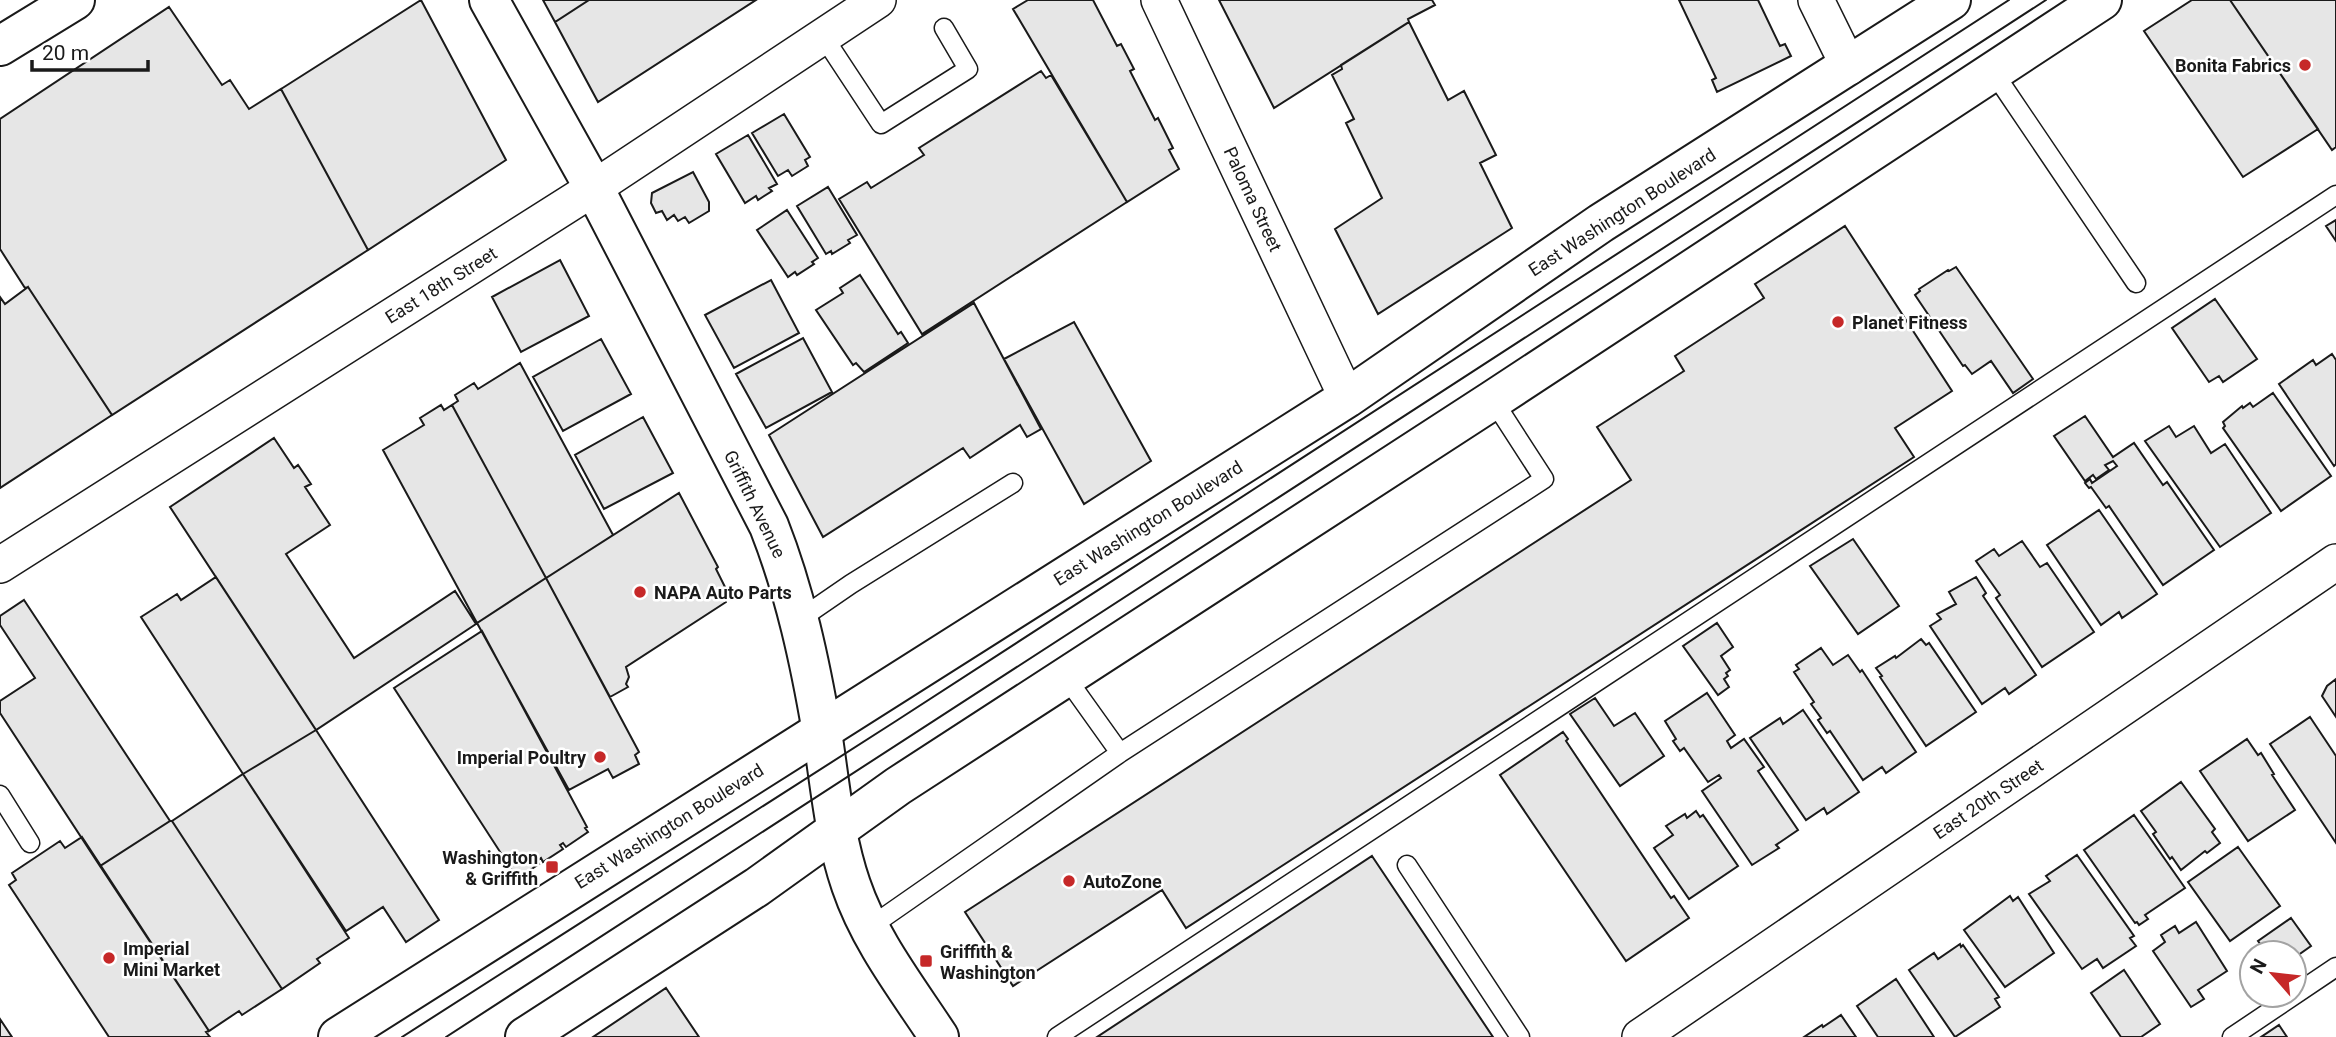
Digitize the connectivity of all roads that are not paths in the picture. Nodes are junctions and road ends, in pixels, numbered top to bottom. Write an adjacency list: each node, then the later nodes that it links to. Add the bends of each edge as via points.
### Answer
1 (75, 0): 10 (main road)
2 (489, 0): 13 (main road, Griffith Avenue)
3 (878, 0): 9 (street, East 18th Street)
4 (1159, 0): 16 (street, Paloma Street)
5 (1816, 0): 11 (street)
6 (1951, 0): 11 (main road, East Washington Boulevard)
7 (2102, 0): 12 (main road)
8 (944, 28): 9 (lane, via 968,69 881,124)
9 (823, 36): 13 (street, East 18th Street)
10 (0, 46)
11 (1849, 67): 16 (main road, East Washington Boulevard, via 1601,223)
12 (1992, 71): 15 (lane); 17 (main road)
13 (594, 188): 20 (street, East 18th Street); 21 (main road, Griffith Avenue, via 769,526)
14 (2336, 195): 34 (lane)
15 (2136, 283)
16 (1347, 398): 23 (main road, East Washington Boulevard)
17 (1493, 400): 22 (main road); 24 (lane, via 1544,478)
18 (1013, 483): 21 (lane)
19 (2336, 562): 36 (street, East 20th Street)
20 (0, 565)
21 (800, 620): 23 (main road, Griffith Avenue)
22 (1065, 676): 24 (lane); 26 (main road)
23 (822, 730): 26 (main road, Griffith Avenue); 31 (main road, East Washington Boulevard)
24 (1120, 753): 29 (lane)
25 (0, 795): 27 (lane)
26 (838, 829): 29 (main road, Griffith Avenue, via 850,882); 32 (main road)
27 (30, 843)
28 (1407, 865): 35 (lane)
29 (870, 928): 33 (main road, Griffith Avenue)
30 (2336, 967): 37 (lane)
31 (338, 1037)
32 (525, 1037)
33 (939, 1037)
34 (1058, 1037)
35 (1520, 1037)
36 (1640, 1037)
37 (2232, 1037)

